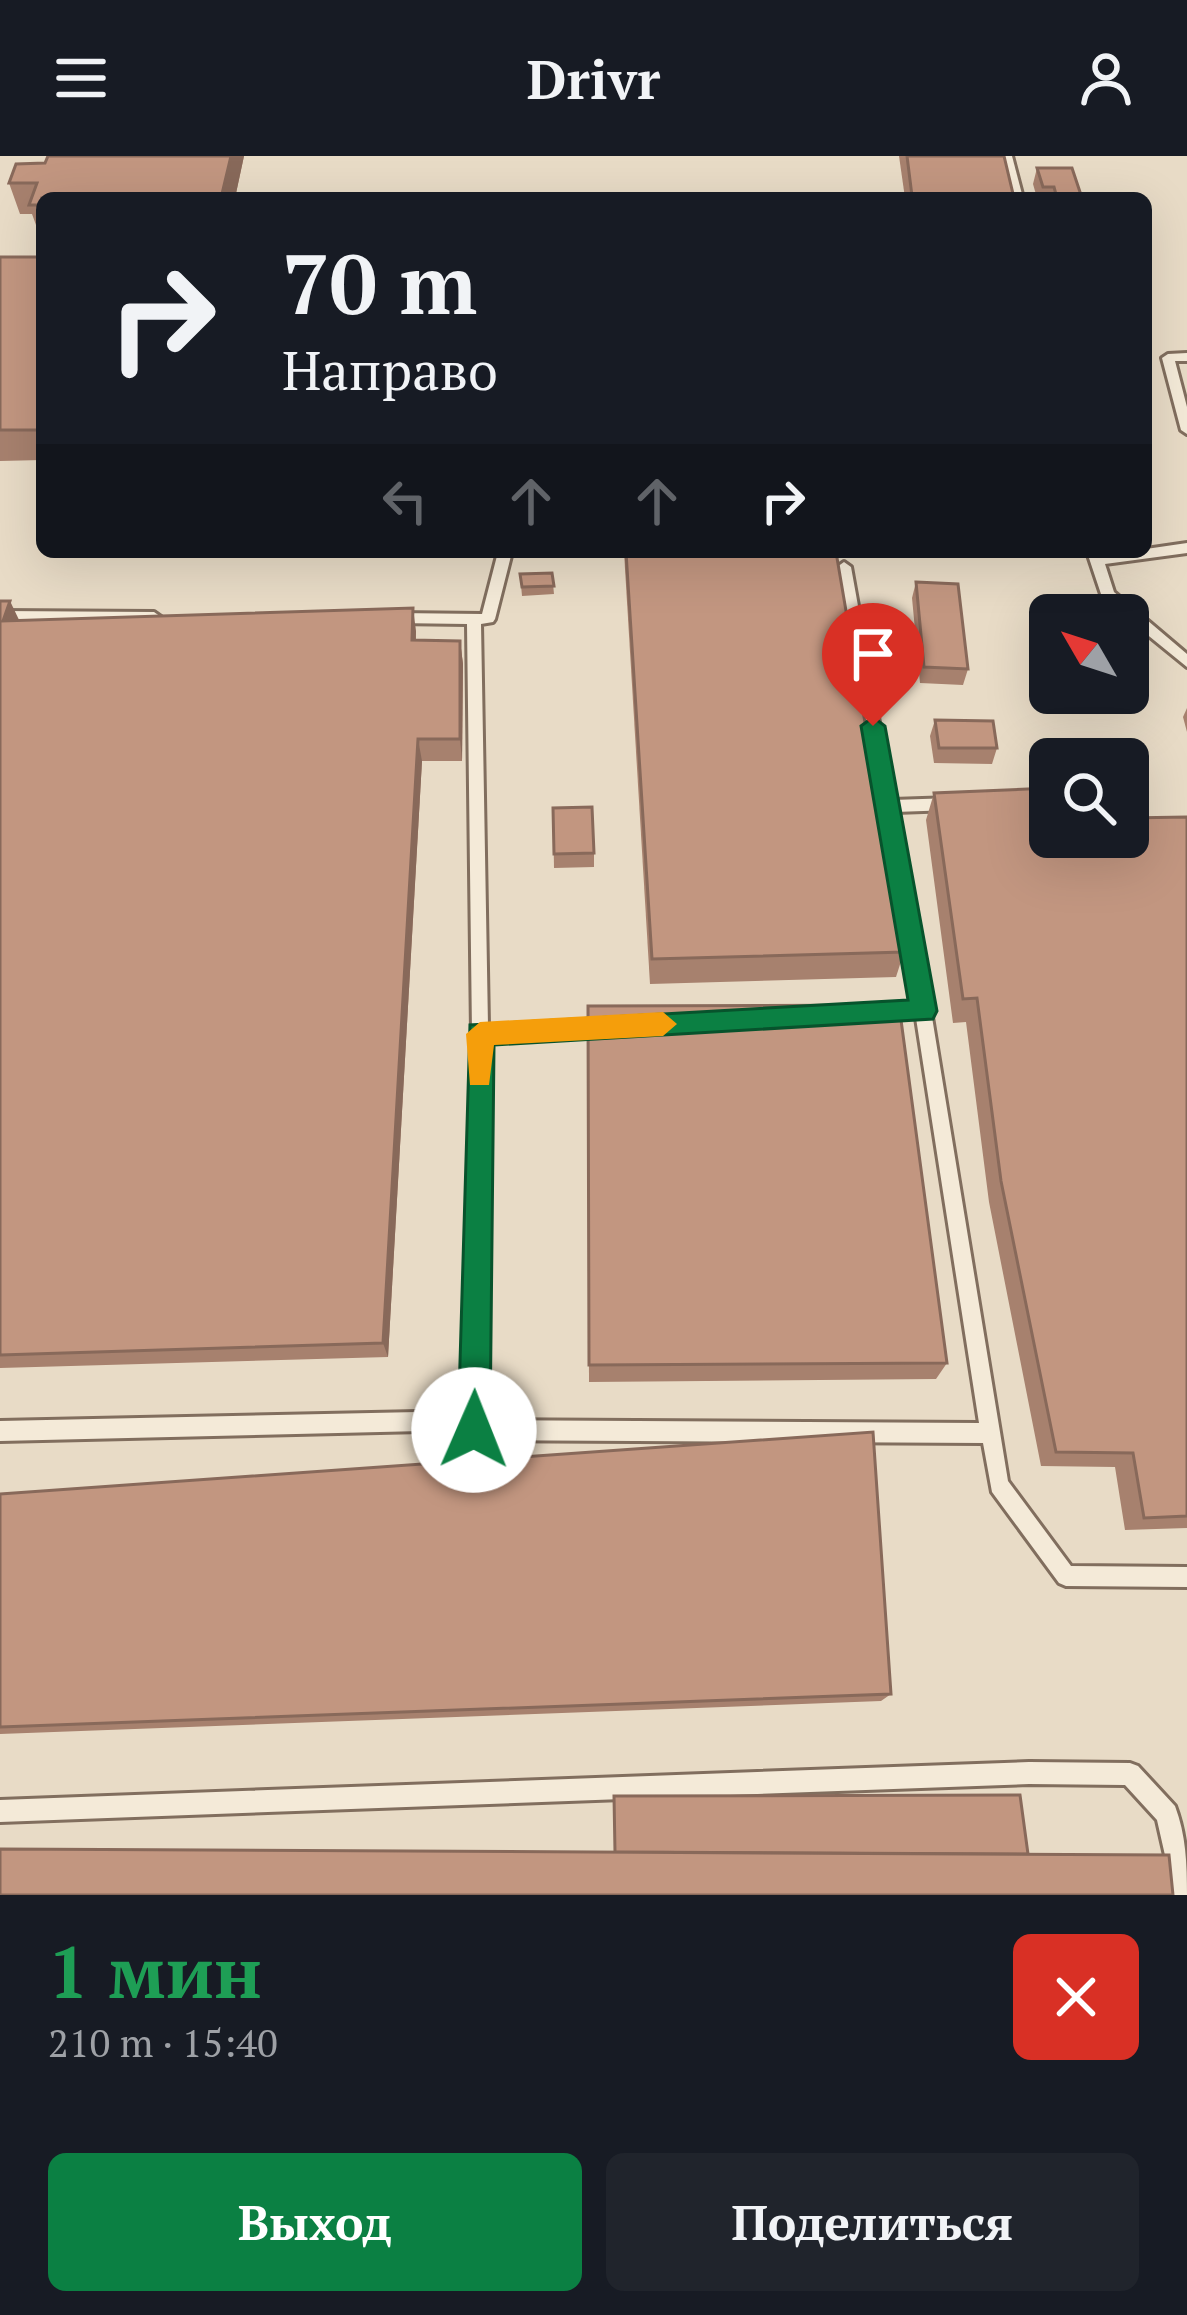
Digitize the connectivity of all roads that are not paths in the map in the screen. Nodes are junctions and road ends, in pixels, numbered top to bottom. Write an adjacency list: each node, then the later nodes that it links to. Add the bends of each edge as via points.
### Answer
1 (1007, 156): 2 (lane)
2 (1016, 192)
3 (1187, 357): 4 (lane, via 1168,358)
4 (1187, 430)
5 (1187, 548): 6 (lane)
6 (1152, 551)
7 (504, 558): 13 (lane, via 488,619)
8 (1096, 558): 14 (lane, via 1108,594)
9 (844, 567): 16 (lane)
10 (0, 616): 11 (lane)
11 (166, 617)
12 (380, 618): 13 (lane)
13 (474, 619): 20 (lane)
14 (1187, 662)
15 (976, 804): 16 (lane)
16 (887, 806): 17 (lane)
17 (923, 1011): 18 (lane); 23 (lane)
18 (853, 1015)
19 (620, 1026): 20 (lane)
20 (480, 1034): 21 (lane)
21 (474, 1420): 22 (lane); 23 (lane, via 474,1430)
22 (0, 1431)
23 (991, 1433): 24 (lane, via 999,1485 1066,1576)
24 (1187, 1577)
25 (0, 1811): 26 (lane, via 1130,1774 1167,1814)
26 (1184, 1895)

